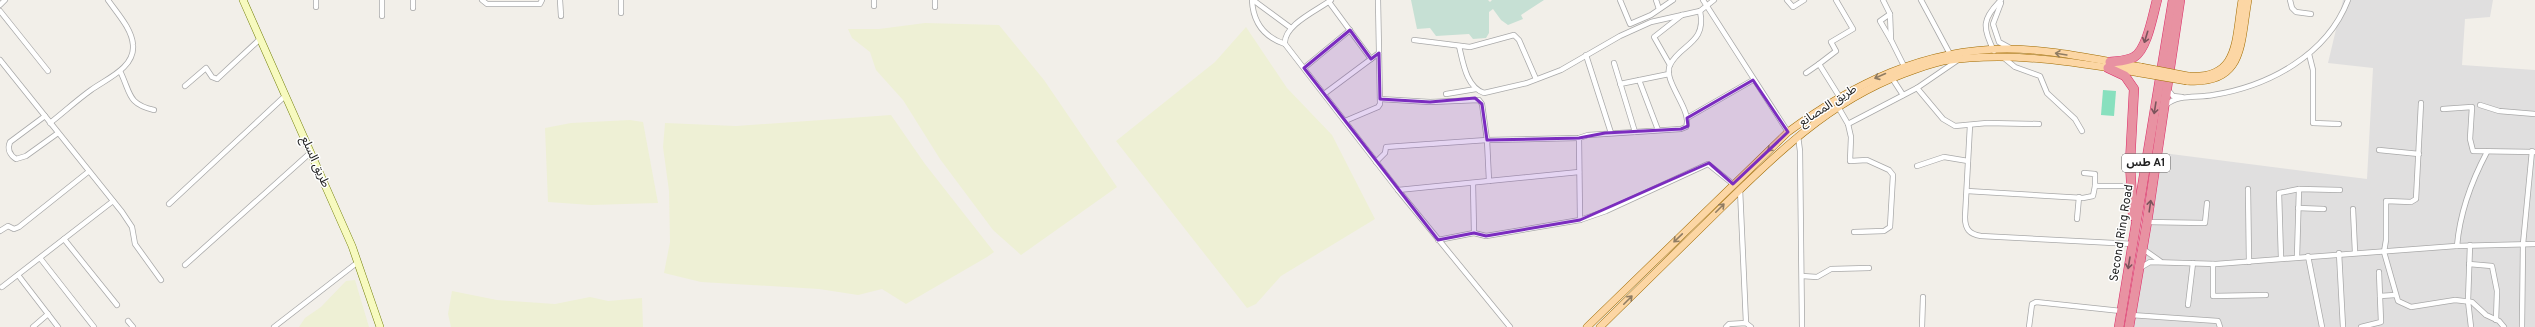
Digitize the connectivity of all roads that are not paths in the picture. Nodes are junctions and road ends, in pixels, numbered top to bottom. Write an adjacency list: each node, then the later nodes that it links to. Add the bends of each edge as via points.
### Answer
1 (5, 0): 34 (street)
2 (108, 0): 73 (street, via 127,29 133,44 131,57)
3 (243, 0): 51 (street, طريق السلع)
4 (316, 0): 37 (street)
5 (382, 0): 47 (street)
6 (413, 0): 39 (street)
7 (482, 0): 8 (street, via 487,4 540,4)
8 (542, 0)
9 (560, 0): 48 (street)
10 (621, 0): 43 (street)
11 (874, 0): 36 (street)
12 (935, 0): 38 (street)
13 (1252, 0): 49 (street); 54 (street, via 1253,15 1265,34)
14 (1378, 0): 57 (street)
15 (1620, 0): 40 (street, via 1630,24)
16 (1656, 0): 40 (street)
17 (1674, 0): 40 (street)
18 (1703, 0): 35 (street)
19 (1714, 0): 35 (street)
20 (1787, 0): 21 (street, via 1793,7)
21 (1804, 0)
22 (1836, 0): 67 (street, via 1852,30 1831,42 1836,51)
23 (1883, 0): 45 (street)
24 (1921, 0): 60 (street)
25 (2001, 0): 56 (street, via 1993,24 1999,42); 58 (street, via 1990,12 1985,28 1986,37)
26 (2157, 0): 69 (highway, one-way to 69, via 2139,53 2130,60)
27 (2172, 0): 152 (highway, Second Ring Road / طس A1, one-way to 152)
28 (2180, 0): 83 (highway, Second Ring Road / طس A1)
29 (2242, 0): 77 (main road, via 2227,64 2211,76)
30 (2248, 0): 77 (main road, via 2238,50 2231,68 2216,80)
31 (2290, 0): 46 (street, via 2296,12)
32 (2348, 0): 61 (street, via 2330,35)
33 (1330, 1): 49 (street); 50 (street)
34 (0, 5)
35 (1707, 5): 42 (street); 80 (street)
36 (874, 6)
37 (316, 7)
38 (936, 7)
39 (413, 8)
40 (1660, 9)
41 (0, 11): 72 (street)
42 (1700, 11): 44 (street); 68 (street, via 1703,22 1699,33)
43 (621, 13)
44 (1683, 14): 59 (street, via 1651,22); 68 (street, via 1654,37)
45 (1890, 14): 53 (street); 53 (street, via 1880,21)
46 (2311, 14)
47 (382, 16)
48 (561, 16)
49 (1291, 28): 54 (street)
50 (1350, 30): 63 (street); 71 (street)
51 (260, 39): 82 (street, via 217,79 212,77 206,68); 89 (street, طريق السلع)
52 (1414, 40): 55 (street)
53 (1891, 40): 70 (street)
54 (1285, 44): 71 (street)
55 (1459, 46): 78 (street, via 1473,47 1515,35); 85 (street, via 1466,71)
56 (2014, 49): 58 (main road, طريق المصانع); 69 (main road, طريق المصانع, one-way to 56, via 2043,51)
57 (1379, 53): 63 (street); 92 (street)
58 (1994, 53): 60 (main road, طريق المصانع); 62 (main road, طريق المصانع); 65 (main road, طريق المصانع)
59 (1586, 54): 78 (street, via 1561,70); 113 (street)
60 (1950, 54): 70 (main road, طريق المصانع)
61 (2309, 54): 90 (street, via 2275,74 2244,87 2219,94); 106 (street, via 2313,70 2313,123)
62 (2004, 58): 69 (main road, طريق المصانع); 109 (street, via 2015,67 2040,76 2047,93)
63 (1371, 59): 86 (street)
64 (0, 60): 100 (street)
65 (1959, 60): 76 (main road, طريق المصانع, via 1925,66); 84 (street)
66 (1614, 63): 81 (street)
67 (1819, 64): 74 (street); 91 (street)
68 (1670, 65): 75 (street)
69 (2109, 65): 77 (main road, طريق المصانع, bridge); 132 (highway, via 2125,76 2134,89)
70 (1904, 66): 91 (main road, طريق المصانع, one-way to 91)
71 (1304, 68): 86 (street)
72 (48, 71)
73 (120, 71): 98 (street, via 134,103); 103 (street, via 92,89)
74 (1806, 73)
75 (1669, 74): 79 (street); 101 (street)
76 (1892, 78): 88 (street); 95 (main road, طريق المصانع)
77 (2188, 78)
78 (1536, 79): 85 (street, via 1484,93)
79 (1639, 80): 81 (street); 108 (street)
80 (1753, 80): 101 (street); 111 (street)
81 (1620, 84): 110 (street)
82 (185, 86)
83 (2165, 86): 90 (street, via 2173,96); 96 (highway, Second Ring Road / طس A1)
84 (1916, 88): 88 (street); 107 (street, via 1950,125)
85 (1476, 89): 87 (street)
86 (1324, 94): 102 (street)
87 (1446, 94)
88 (1903, 95): 104 (street)
89 (285, 96): 120 (street, طريق السلع); 142 (street)
90 (2190, 97): 96 (street, via 2172,100)
91 (1837, 98): 95 (street); 111 (main road, طريق المصانع)
92 (1380, 99): 102 (street, via 1378,107); 116 (street, via 1430,102 1475,98 1482,104)
93 (2420, 103): 121 (street)
94 (2480, 105): 99 (street, via 2499,111)
95 (1838, 107): 104 (street); 114 (main road, طريق المصانع)
96 (2162, 108): 148 (highway, Second Ring Road / طس A1, one-way to 96)
97 (2443, 109): 118 (street, via 2472,107 2470,148 2474,151)
98 (154, 110)
99 (2535, 114)
100 (45, 116): 103 (street); 112 (street, via 10,142 8,149 12,155 16,159 26,156)
101 (1687, 118): 108 (street, via 1687,126 1681,129)
102 (1345, 121): 123 (street)
103 (50, 123): 112 (street)
104 (1848, 124): 150 (street, via 1851,137 1850,161 1867,160 1890,170 1893,175 1890,227 1884,231)
105 (2039, 124): 107 (street)
106 (2339, 124)
107 (1970, 125): 122 (street)
108 (1658, 130): 110 (street)
109 (2082, 130)
110 (1635, 132): 113 (street)
111 (1788, 132): 130 (main road, طريق المصانع, one-way to 130)
112 (58, 133): 125 (street)
113 (1611, 133): 115 (street)
114 (1798, 136): 136 (main road, طريق المصانع); 179 (street)
115 (1579, 138): 116 (street); 126 (street)
116 (1487, 140): 123 (street, via 1386,147 1385,153); 128 (street)
117 (2380, 150): 121 (street)
118 (2487, 152): 119 (street); 159 (street, via 2467,195)
119 (2533, 152): 156 (street)
120 (310, 153): 168 (street, طريق السلع); 174 (street)
121 (2419, 154): 162 (street, via 2415,201 2386,201)
122 (1968, 161): 124 (street, via 1944,157); 138 (street)
123 (1376, 162): 135 (street)
124 (1917, 166)
125 (88, 172): 140 (street); 149 (street, via 19,227 14,229 8,226)
126 (1579, 172): 128 (street); 146 (street)
127 (2084, 173): 131 (street, via 2096,174)
128 (1489, 181): 129 (street)
129 (1473, 183): 135 (street); 151 (street)
130 (1733, 184): 146 (street, via 1710,164 1606,211); 203 (main road, طريق المصانع, one-way to 203)
131 (2095, 186): 132 (street); 139 (street, via 2093,196)
132 (2130, 186): 152 (highway)
133 (2248, 189): 170 (street)
134 (2299, 189): 137 (street); 143 (street); 167 (street, via 2278,194)
135 (1398, 190): 154 (street)
136 (1740, 190): 194 (street); 204 (main road, طريق المصانع, one-way to 136)
137 (2340, 190)
138 (1967, 191): 139 (street); 155 (street, via 1965,226 1975,235)
139 (2079, 197): 147 (street)
140 (112, 201): 153 (street); 180 (street, via 132,227 138,249)
141 (2207, 203): 148 (street, via 2205,223)
142 (169, 204)
143 (2298, 208): 144 (street); 165 (street)
144 (2324, 209)
145 (2353, 209): 161 (street)
146 (1580, 220): 151 (street, via 1486,236)
147 (2077, 220)
148 (2147, 222): 160 (highway, Second Ring Road / طس A1)
149 (0, 231)
150 (1854, 232)
151 (1474, 233): 154 (street)
152 (2134, 233): 155 (highway, Second Ring Road / طس A1)
153 (64, 239): 166 (street); 188 (street)
154 (1438, 240): 202 (street)
155 (2132, 244): 189 (highway, Second Ring Road / طس A1, one-way to 189)
156 (2523, 244): 157 (street); 158 (street); 218 (street)
157 (2535, 244)
158 (2470, 245): 159 (street); 173 (street)
159 (2457, 246): 162 (street)
160 (2143, 247): 169 (street, via 2150,256); 176 (highway, Second Ring Road / طس A1)
161 (2355, 252): 162 (street); 163 (street)
162 (2384, 252): 183 (street)
163 (2339, 253): 164 (street); 214 (street)
164 (2308, 256): 165 (street); 213 (street)
165 (2297, 257): 167 (street)
166 (40, 258): 178 (street); 198 (street)
167 (2281, 258): 170 (street)
168 (358, 262): 195 (street); 201 (street, طريق السلع)
169 (2161, 262): 171 (street); 176 (street, via 2146,263)
170 (2249, 262): 172 (street)
171 (2193, 263): 172 (street); 187 (street)
172 (2213, 264): 182 (street, via 2213,296)
173 (2469, 264): 186 (street); 192 (street, via 2492,266 2498,291)
174 (185, 265)
175 (1869, 268): 179 (street, via 1831,269 1817,277)
176 (2138, 271): 191 (highway, Second Ring Road / طس A1)
177 (2379, 272): 184 (street)
178 (18, 275): 181 (street); 190 (street)
179 (1802, 276): 207 (street)
180 (162, 280)
181 (2, 287)
182 (2266, 295)
183 (2395, 295): 184 (street); 186 (street, via 2401,304 2411,307 2455,300)
184 (2380, 296): 215 (street, via 2381,322)
185 (1923, 297): 208 (street)
186 (2468, 301): 192 (street); 216 (street)
187 (2188, 304)
188 (117, 305)
189 (2121, 312): 209 (street, via 2036,302 2032,304); 210 (highway, Second Ring Road / طس A1)
190 (48, 314): 196 (street); 197 (street)
191 (2131, 315): 211 (highway, Second Ring Road / طس A1); 212 (street, via 2218,321)
192 (2496, 320): 217 (street)
193 (128, 321): 199 (street)
194 (1746, 322): 205 (street, via 1729,324); 206 (street)
195 (280, 325): 200 (street)
196 (33, 327)
197 (58, 327)
198 (94, 327)
199 (133, 327)
200 (274, 327)
201 (380, 327)
202 (1510, 327)
203 (1587, 327)
204 (1600, 327)
205 (1726, 327)
206 (1751, 327)
207 (1802, 327)
208 (1922, 327)
209 (2029, 327)
210 (2119, 327)
211 (2129, 327)
212 (2220, 327)
213 (2322, 327)
214 (2343, 327)
215 (2361, 327)
216 (2471, 327)
217 (2504, 327)
218 (2522, 327)

